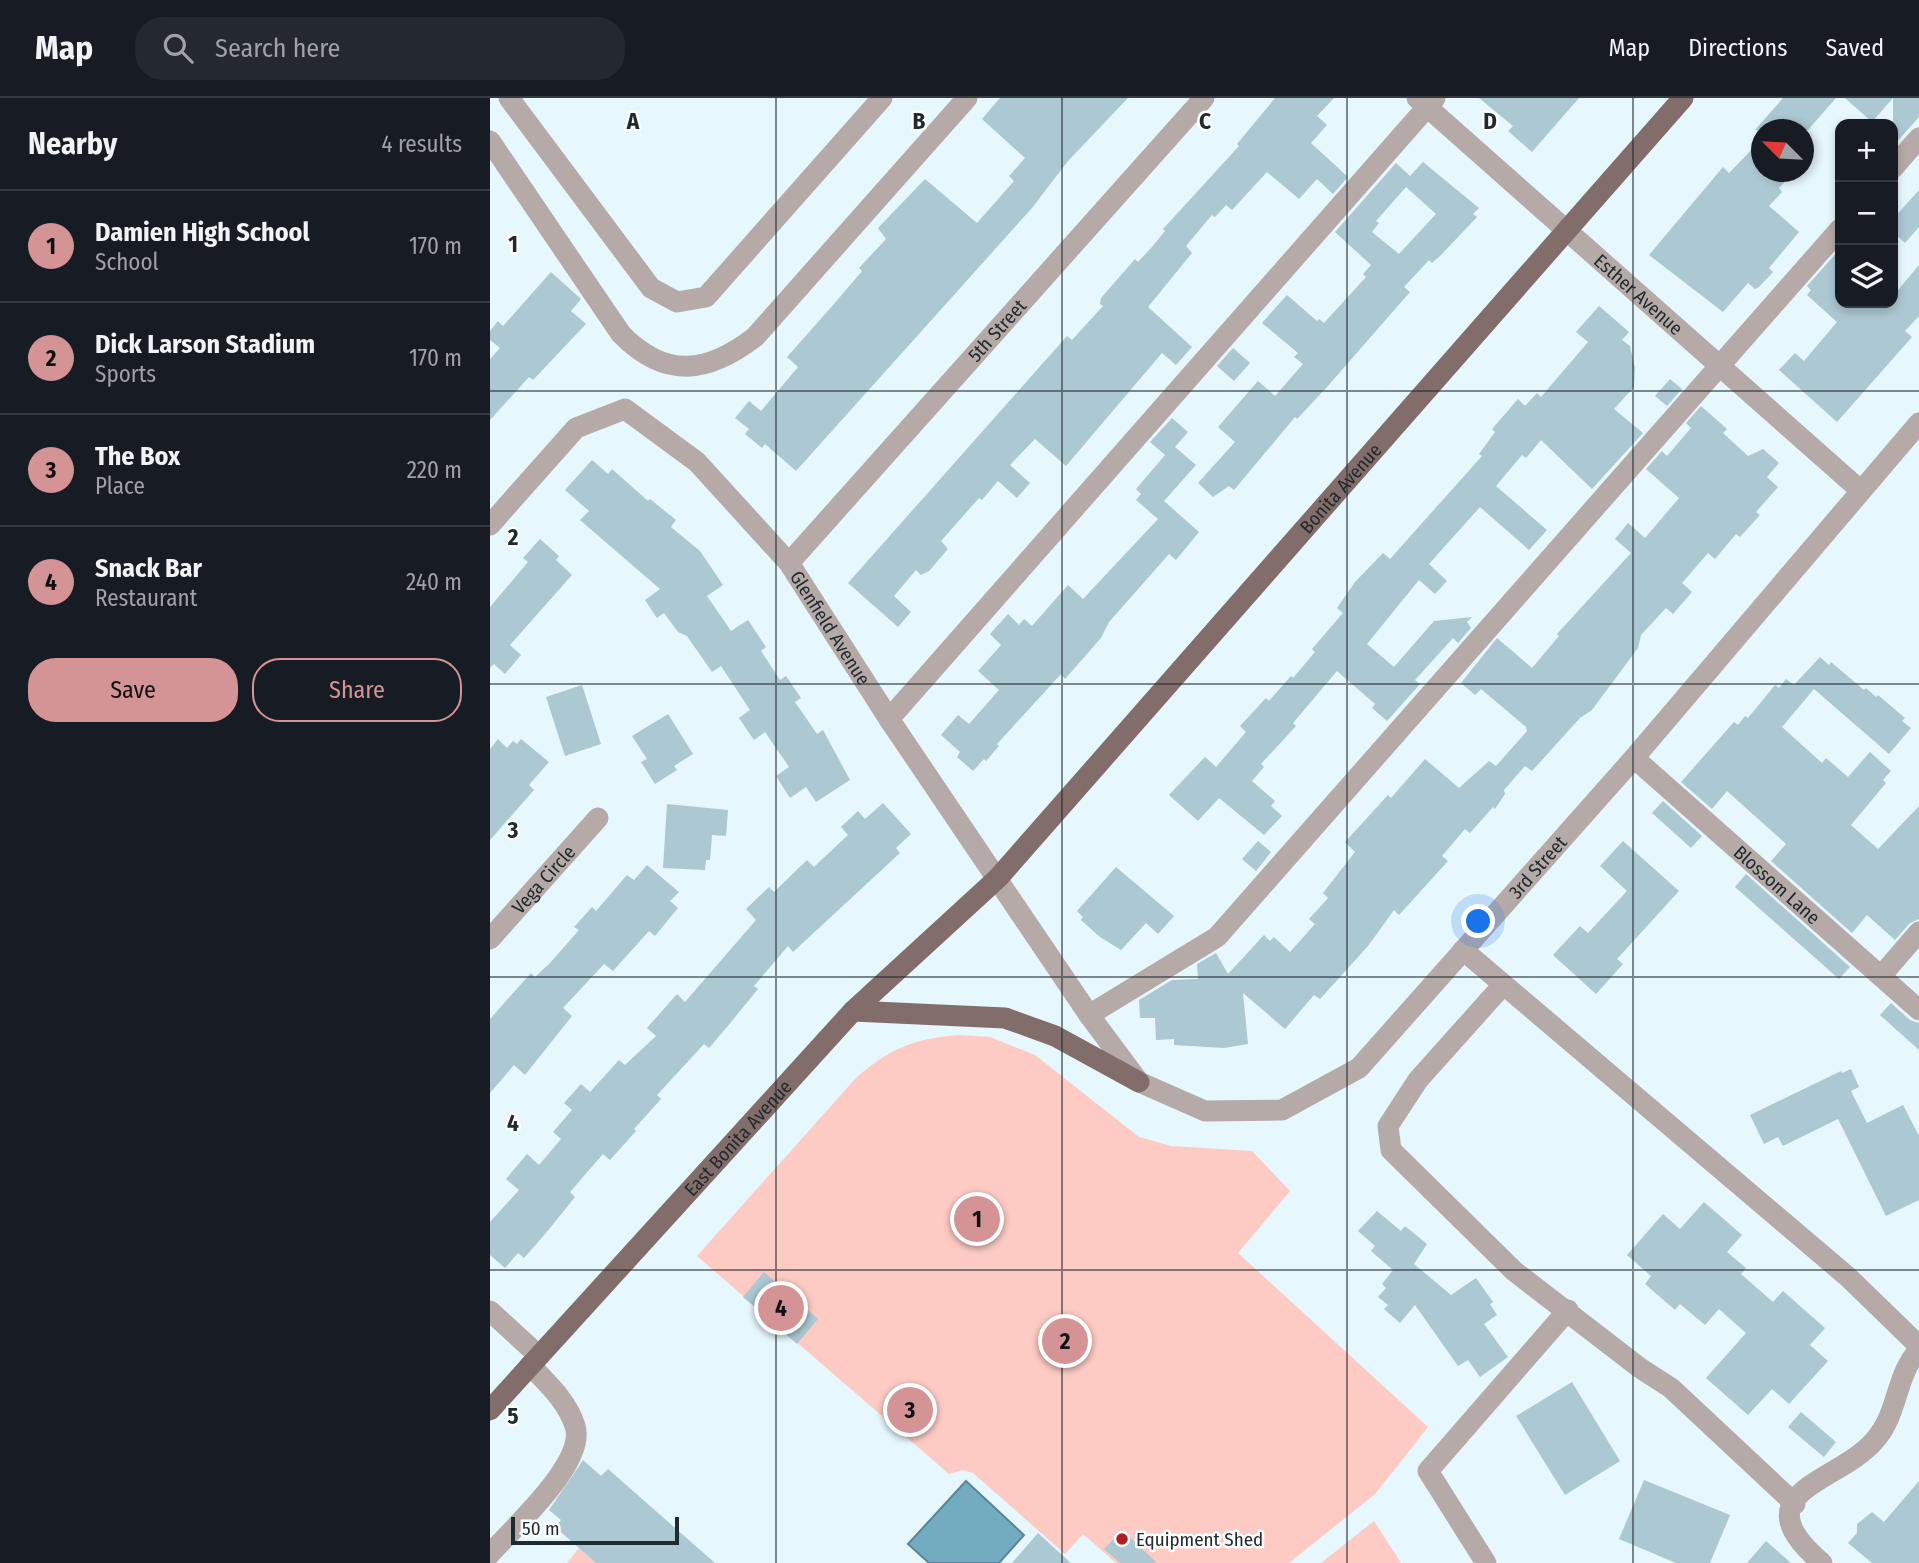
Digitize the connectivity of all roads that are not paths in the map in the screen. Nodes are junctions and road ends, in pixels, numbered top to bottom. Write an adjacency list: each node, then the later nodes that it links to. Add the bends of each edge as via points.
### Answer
1 (509, 98): 2 (street, via 651,288 677,302 706,297)
2 (882, 98)
3 (967, 98): 8 (street, via 755,337 730,356 694,366 662,362 639,352 621,334)
4 (1204, 98): 16 (street, 5th Street)
5 (1684, 98): 10 (main road, Bonita Avenue)
6 (1426, 101): 10 (street, Esther Avenue); 17 (street)
7 (1919, 138): 9 (street)
8 (490, 142)
9 (1898, 162)
10 (1567, 231): 12 (street, Esther Avenue); 20 (main road, Bonita Avenue)
11 (1835, 235): 12 (street)
12 (1721, 366): 14 (street, Esther Avenue); 28 (street, via 1217,937)
13 (1919, 423): 14 (street, 3rd Street)
14 (1860, 490): 18 (street, 3rd Street)
15 (490, 524): 16 (street, Glenfield Avenue, via 576,428 625,409 697,462)
16 (789, 563): 17 (street, Glenfield Avenue)
17 (889, 719): 20 (street, Glenfield Avenue)
18 (1634, 758): 23 (street, 3rd Street); 24 (street, Blossom Lane)
19 (598, 818): 22 (street, Vega Circle)
20 (998, 878): 27 (main road, East Bonita Avenue); 28 (street, 3rd Street)
21 (1919, 932): 24 (street)
22 (490, 939)
23 (1464, 950): 25 (street); 29 (street, 3rd Street, via 1359,1068 1282,1110 1205,1111)
24 (1881, 976): 26 (street, Blossom Lane)
25 (1503, 985): 30 (street, via 1419,1080 1388,1126 1391,1150 1514,1271); 32 (street, via 1848,1277)
26 (1919, 1010)
27 (853, 1011): 29 (main road, via 1005,1018 1055,1036); 33 (main road, East Bonita Avenue)
28 (1090, 1016): 29 (street, 3rd Street)
29 (1139, 1082)
30 (1568, 1310): 35 (street, via 1671,1388); 37 (street, via 1428,1471)
31 (490, 1311): 33 (street)
32 (1919, 1348): 35 (street, via 1906,1364 1890,1418 1875,1441 1850,1463 1803,1488)
33 (534, 1360): 34 (main road, East Bonita Avenue); 36 (street, via 562,1398 576,1428 576,1448 559,1476)
34 (490, 1410)
35 (1795, 1504): 38 (street, via 1790,1525 1801,1545)
36 (490, 1554)
37 (1486, 1563)
38 (1822, 1563)

